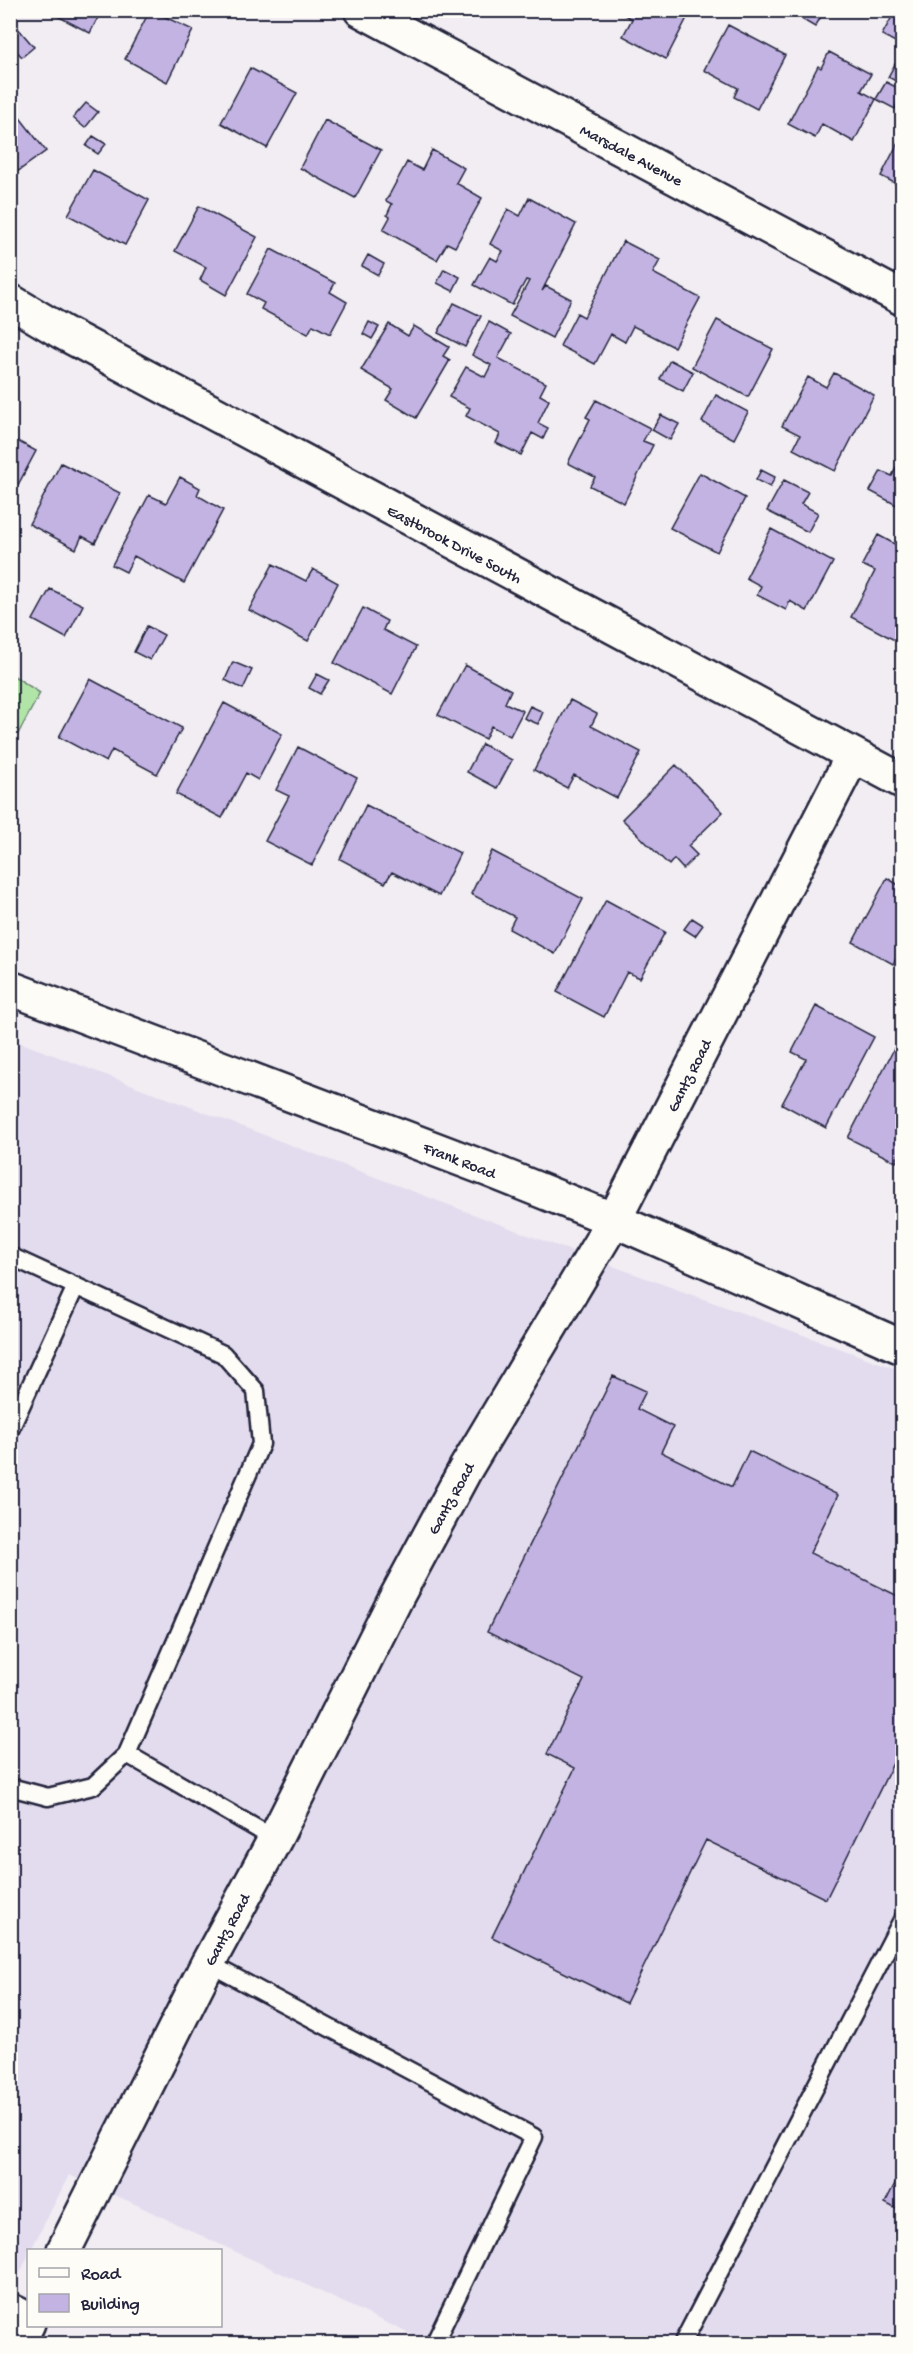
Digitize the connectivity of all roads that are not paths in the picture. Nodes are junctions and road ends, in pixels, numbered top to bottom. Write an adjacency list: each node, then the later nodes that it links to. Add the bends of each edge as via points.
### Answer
1 (361, 10): 2 (main road, Marsdale Avenue)
2 (903, 298)
3 (10, 301): 4 (main road, Eastbrook Drive South, via 72,338)
4 (853, 755): 5 (main road, Eastbrook Drive South); 7 (main road, Gantz Road)
5 (903, 781)
6 (10, 988): 7 (main road, Frank Road)
7 (614, 1220): 10 (main road, Frank Road); 14 (main road, Gantz Road, via 466,1468)
8 (10, 1256): 9 (lane)
9 (76, 1286): 11 (lane); 12 (lane, via 223,1354 256,1391 261,1444)
10 (903, 1347)
11 (10, 1430)
12 (127, 1754): 13 (lane, via 93,1786 48,1797); 14 (lane)
13 (10, 1787)
14 (275, 1839): 16 (main road, Gantz Road)
15 (903, 1920): 23 (lane)
16 (208, 1963): 17 (main road, Gantz Road); 22 (lane, via 534,2137)
17 (65, 2249)
18 (10, 2301): 19 (lane)
19 (27, 2310)
20 (27, 2325): 21 (main road)
21 (18, 2343)
22 (434, 2343)
23 (682, 2343)

